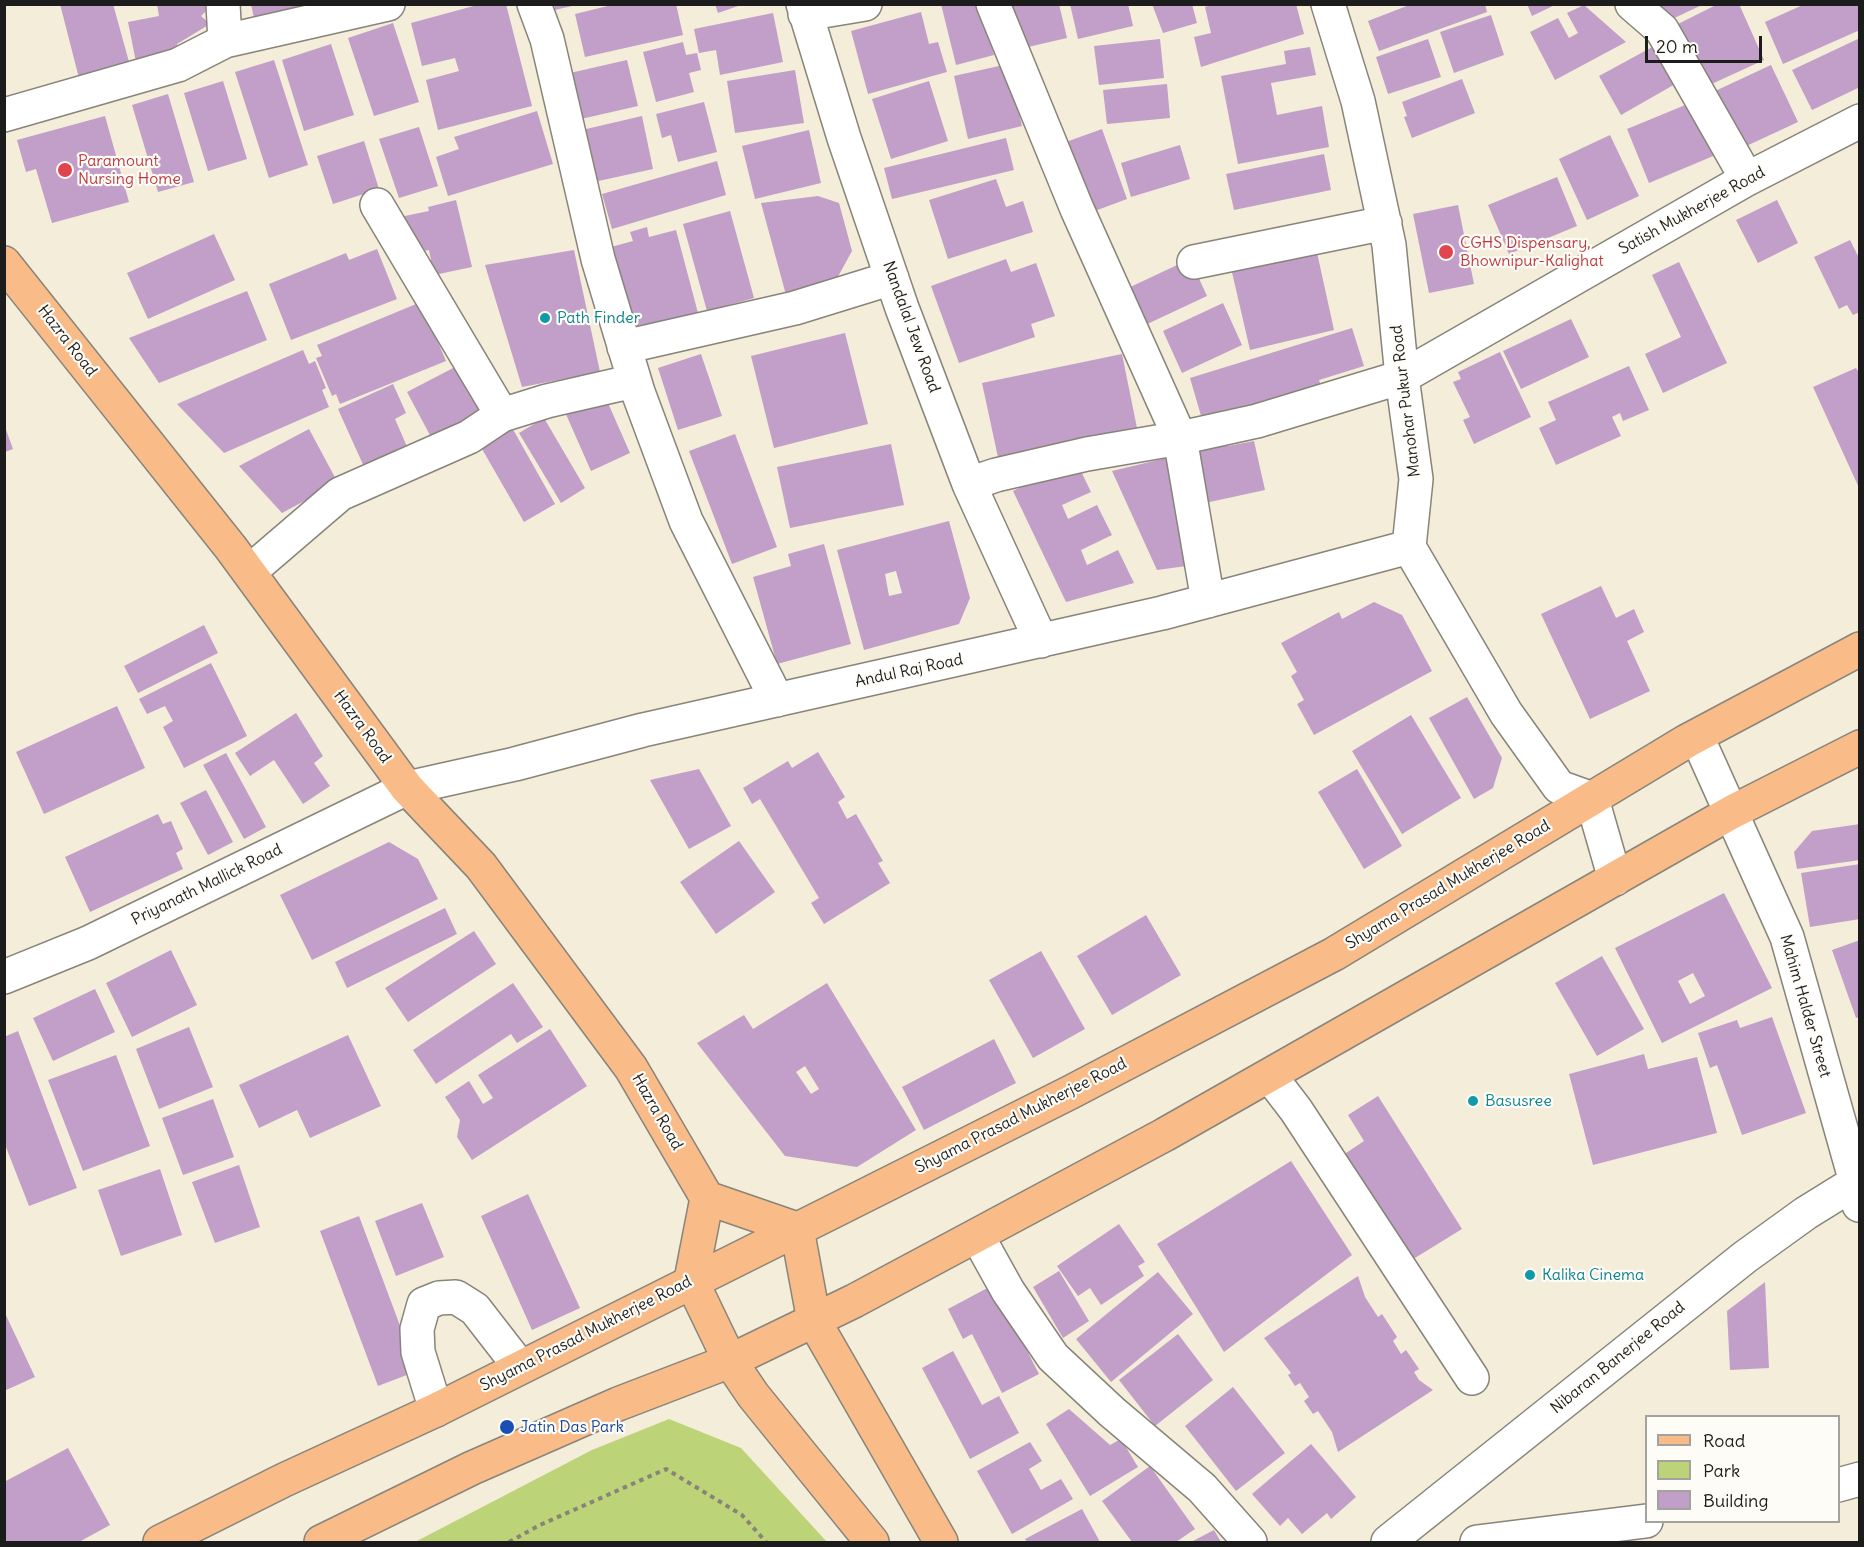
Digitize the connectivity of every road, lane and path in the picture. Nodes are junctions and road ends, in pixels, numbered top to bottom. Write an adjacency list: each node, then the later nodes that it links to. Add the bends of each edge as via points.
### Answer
1 (223, 4): 9 (street)
2 (388, 4): 9 (street)
3 (534, 4): 18 (street, via 547,39 597,259)
4 (865, 4): 8 (street)
5 (993, 4): 22 (street, via 1077,209)
6 (1328, 4): 14 (street, Manohar Pukur Road, via 1358,101)
7 (1632, 4): 12 (street, via 1662,30)
8 (804, 9): 17 (street, Nandalal Jew Road)
9 (225, 41): 10 (street, via 178,65)
10 (4, 115)
11 (1860, 121): 12 (street, Satish Mukherjee Road)
12 (1747, 179): 19 (street, Satish Mukherjee Road)
13 (377, 205): 21 (street)
14 (1385, 223): 16 (street); 19 (street, Manohar Pukur Road)
15 (4, 262): 25 (main road, Hazra Road)
16 (1194, 262)
17 (892, 278): 18 (street, via 795,308); 23 (street, Nandalal Jew Road)
18 (624, 347): 20 (street)
19 (1402, 377): 22 (street, Satish Mukherjee Road, via 1257,421); 24 (street, Manohar Pukur Road, via 1416,479)
20 (634, 381): 21 (street); 29 (street, via 686,521)
21 (502, 415): 25 (street, via 469,437 340,494)
22 (1180, 438): 23 (street, Satish Mukherjee Road, via 1087,454 996,474); 26 (street)
23 (969, 484): 27 (street, Nandalal Jew Road)
24 (1409, 547): 26 (street, Andul Raj Road); 33 (street, via 1506,713 1559,787)
25 (249, 572): 32 (main road, Hazra Road)
26 (1208, 601): 27 (street, Andul Raj Road)
27 (1041, 641): 29 (street, Andul Raj Road)
28 (1860, 649): 30 (main road, Shyama Prasad Mukherjee Road)
29 (777, 700): 32 (street, Andul Raj Road)
30 (1697, 737): 33 (main road, Shyama Prasad Mukherjee Road); 34 (street, Mahim Halder Street)
31 (1860, 747): 34 (main road)
32 (408, 788): 36 (street, Priyanath Mallick Road, via 88,943); 39 (main road, Hazra Road, via 481,866 632,1068)
33 (1592, 800): 35 (street); 40 (main road, Shyama Prasad Mukherjee Road, via 1334,954)
34 (1732, 812): 35 (main road); 38 (street, Mahim Halder Street, via 1787,937)
35 (1615, 879): 37 (main road)
36 (4, 977)
37 (1270, 1076): 41 (main road); 46 (street)
38 (1858, 1194): 58 (street, Nibaran Banerjee Road, via 1806,1213 1745,1257)
39 (707, 1198): 40 (main road); 42 (main road)
40 (797, 1229): 42 (main road, Shyama Prasad Mukherjee Road); 43 (main road)
41 (978, 1237): 43 (main road); 57 (street, via 1008,1291 1053,1357 1202,1488)
42 (692, 1280): 44 (main road); 45 (main road, Shyama Prasad Mukherjee Road)
43 (814, 1321): 44 (main road); 56 (main road)
44 (730, 1361): 52 (main road, via 618,1404 472,1468); 55 (main road)
45 (519, 1367): 47 (main road, Shyama Prasad Mukherjee Road); 47 (street, via 475,1310 456,1297 424,1304 417,1329 418,1352)
46 (1472, 1378)
47 (436, 1410): 51 (main road, Shyama Prasad Mukherjee Road)
48 (1860, 1479): 49 (street)
49 (1840, 1485)
50 (1645, 1521): 59 (street)
51 (160, 1542)
52 (321, 1542)
53 (509, 1542): 54 (path, via 666,1469 742,1515)
54 (766, 1542)
55 (872, 1542)
56 (940, 1542)
57 (1250, 1542)
58 (1388, 1542)
59 (1477, 1542)

